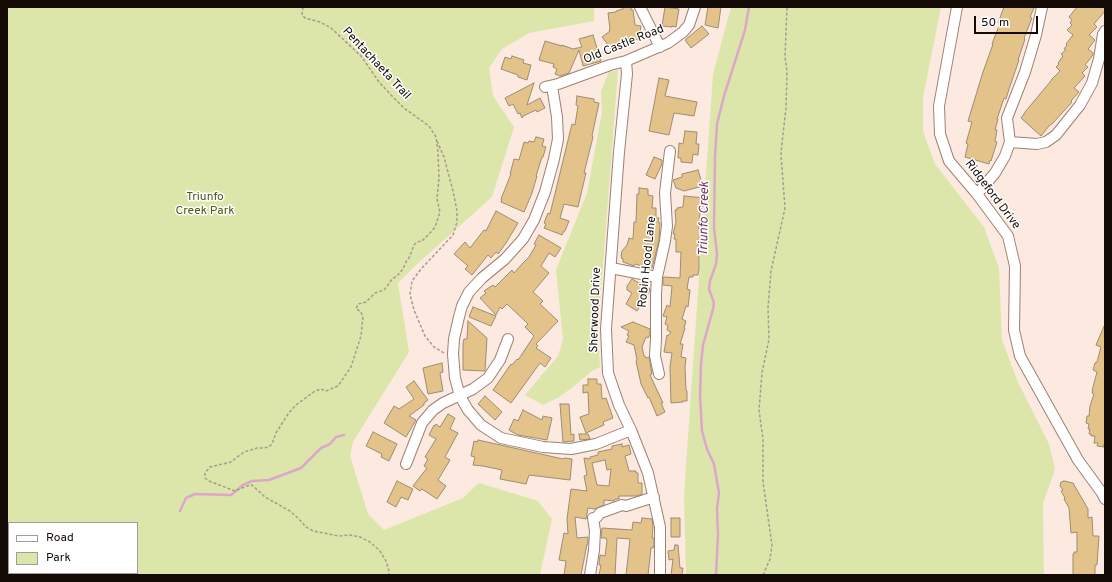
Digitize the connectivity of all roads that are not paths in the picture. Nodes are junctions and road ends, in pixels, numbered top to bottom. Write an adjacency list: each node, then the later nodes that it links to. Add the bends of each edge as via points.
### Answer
1 (640, 7): 6 (street)
2 (695, 7): 6 (street, Old Castle Road, via 683,32)
3 (957, 7): 10 (street, Ridgeford Drive, via 939,106 940,134 949,161)
4 (1042, 7): 8 (street, via 1025,72 1007,118)
5 (1105, 31): 8 (street, via 1092,83 1080,105 1056,135 1046,142 1037,144)
6 (660, 47): 7 (street, Old Castle Road)
7 (626, 61): 11 (street, Sherwood Drive); 15 (street, Old Castle Road, via 548,86 557,117 558,139 545,192 523,239 469,292 458,317 453,354)
8 (1010, 142): 10 (street, via 995,173)
9 (670, 152): 12 (street, Robin Hood Lane, via 665,193 667,226)
10 (977, 194): 18 (street, Ridgeford Drive, via 1008,236 1015,266 1014,330 1020,356 1078,460)
11 (610, 268): 12 (street); 16 (street, Sherwood Drive, via 606,329 608,373)
12 (657, 277): 14 (street, Robin Hood Lane, via 655,356)
13 (508, 339): 15 (street, via 500,360 488,378)
14 (659, 374)
15 (460, 396): 16 (street, via 468,410 482,425 501,438 543,447 571,449 596,444); 17 (street, via 432,410 422,423)
16 (631, 430): 19 (street, Sherwood Drive)
17 (406, 464)
18 (1104, 494)
19 (654, 496): 20 (street, via 626,506 622,505 595,517); 21 (street, Sherwood Drive, via 660,527)
20 (590, 575)
21 (660, 575)

